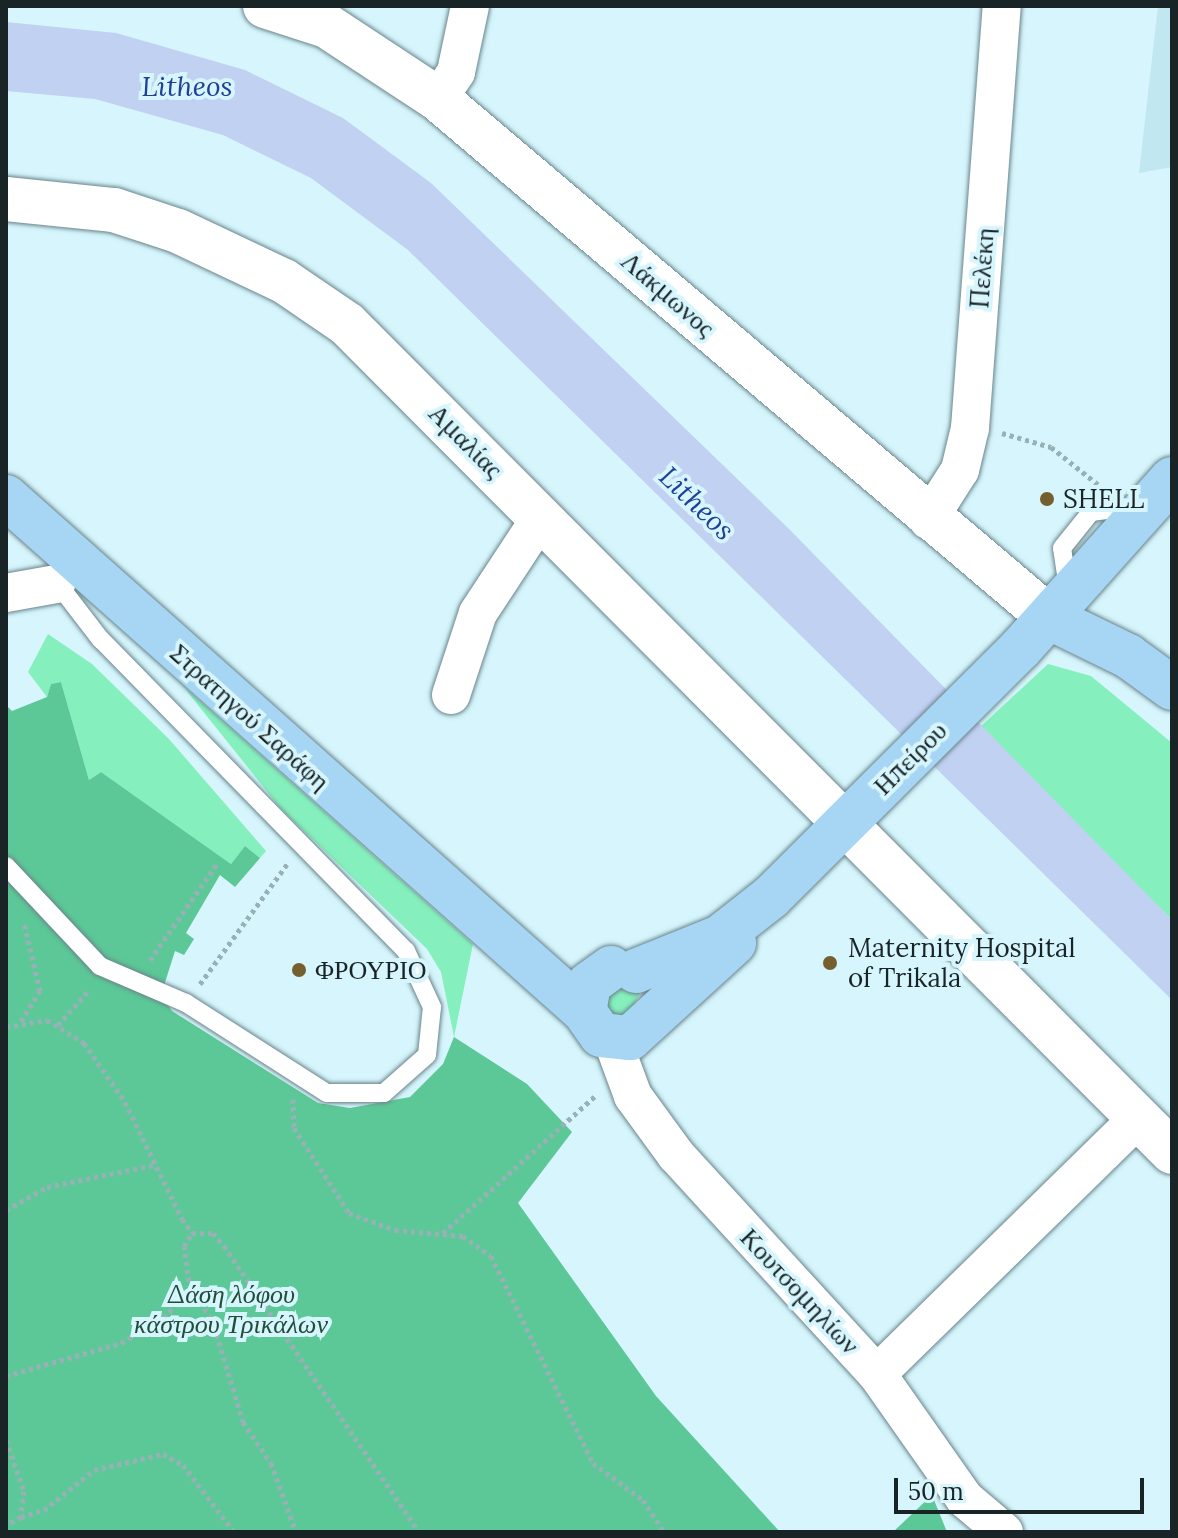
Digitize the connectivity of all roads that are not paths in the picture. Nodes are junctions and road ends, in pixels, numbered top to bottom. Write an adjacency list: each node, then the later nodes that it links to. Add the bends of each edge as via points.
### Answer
1 (265, 6): 4 (street, Λάκμωνος)
2 (470, 6): 5 (street, via 456,72)
3 (1002, 6): 10 (street, Πελέκη, via 970,428 960,470)
4 (317, 16): 5 (street, Λάκμωνος)
5 (438, 99): 10 (street, Λάκμωνος)
6 (6, 199): 9 (street, Αμαλίας, via 138,216 301,291 369,343)
7 (1146, 493): 13 (main road, Ηπείρου)
8 (6, 497): 11 (main road, Στρατηγού Σαράφη)
9 (541, 517): 15 (street, via 478,613); 16 (street, Αμαλίας)
10 (928, 520): 13 (street, Λάκμωνος)
11 (58, 566): 12 (street); 17 (lane, via 300,846 406,951 426,987 434,1029 420,1066 384,1093 336,1096 302,1081 186,1003 106,970); 19 (main road, Στρατηγού Σαράφη)
12 (6, 593)
13 (1047, 621): 14 (main road, via 1128,656); 16 (main road, Ηπείρου)
14 (1172, 688)
15 (451, 695)
16 (856, 811): 18 (main road, Ηπείρου); 22 (street, Αμαλίας)
17 (6, 866)
18 (771, 897): 20 (main road, Ηπείρου, via 720,937); 21 (main road, Ηπείρου)
19 (495, 937): 20 (main road, via 558,967); 21 (main road)
20 (623, 969): 21 (main road, via 589,984); 21 (main road, via 655,994)
21 (615, 1025): 24 (street, Κουτσομηλίων, via 626,1080 676,1155)
22 (1138, 1118): 23 (street, Αμαλίας); 24 (street)
23 (1172, 1152)
24 (877, 1374): 25 (street, Κουτσομηλίων, via 953,1485)
25 (993, 1529)

